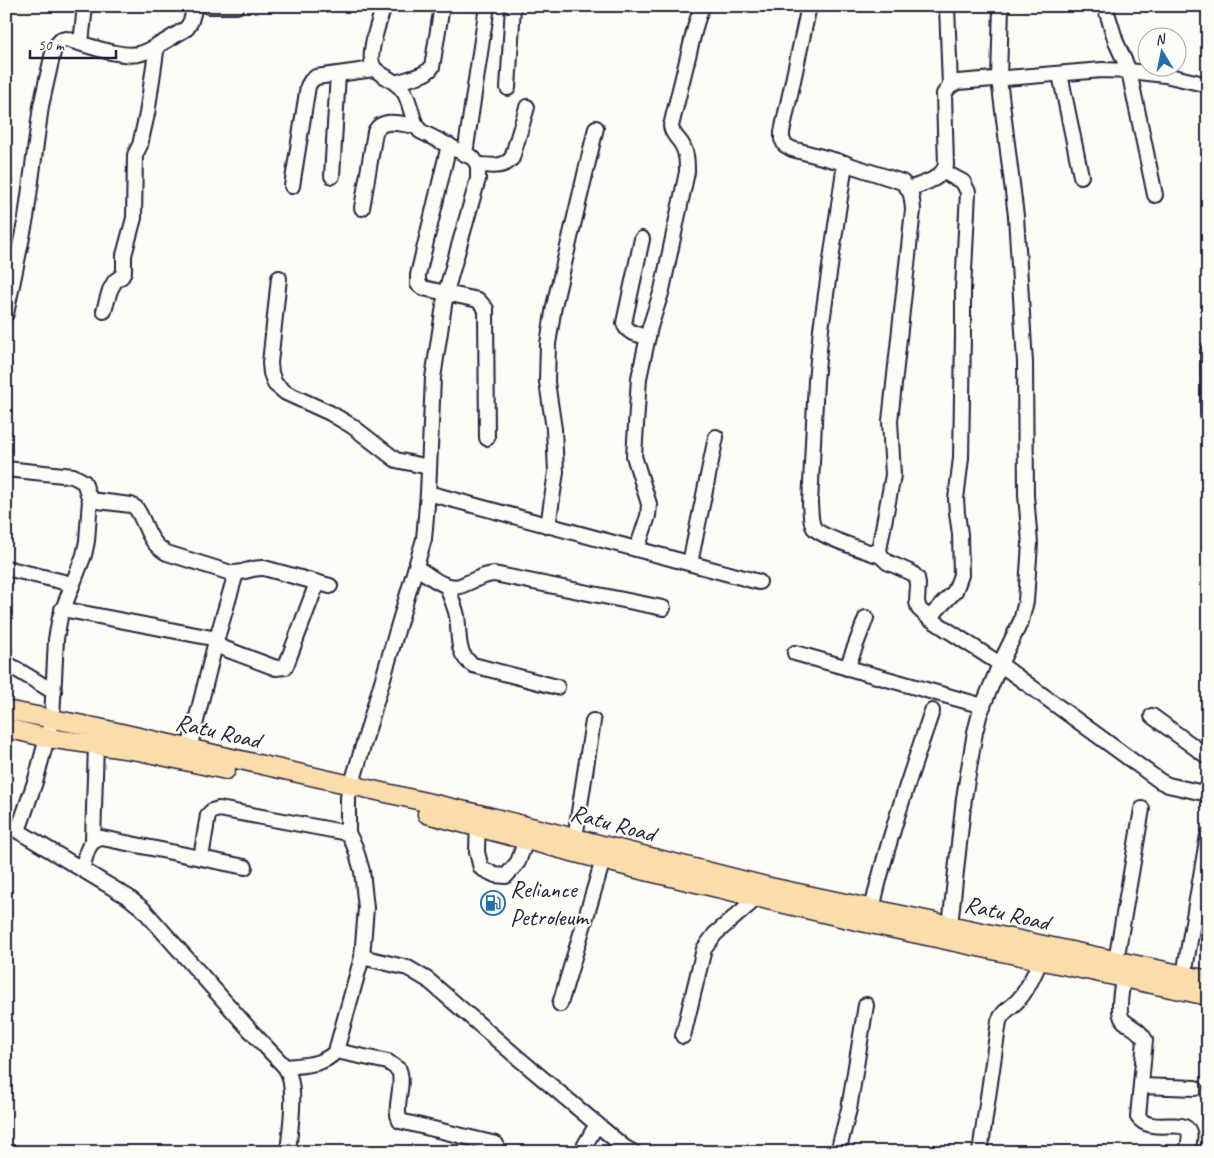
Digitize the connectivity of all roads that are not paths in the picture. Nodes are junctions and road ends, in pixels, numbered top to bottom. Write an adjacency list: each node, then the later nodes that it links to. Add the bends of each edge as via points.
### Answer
1 (85, 6): 14 (street)
2 (195, 6): 15 (street, via 187,28)
3 (208, 6): 4 (street)
4 (237, 6)
5 (384, 6): 16 (street, via 375,31)
6 (442, 6): 21 (street, via 432,67 424,75)
7 (488, 6): 29 (street)
8 (513, 6): 24 (street)
9 (702, 6): 44 (street, via 671,126 685,152 688,172 662,290)
10 (809, 6): 30 (street, via 782,139 792,148)
11 (947, 6): 23 (street)
12 (1001, 6): 20 (street)
13 (1105, 6): 17 (street)
14 (81, 43): 15 (street, via 132,55 142,54); 43 (street, via 61,40 52,54 40,106 26,218)
15 (157, 45): 42 (street, via 147,114 136,155 134,218 124,255 124,271 110,290)
16 (374, 69): 18 (street); 21 (street)
17 (1129, 71): 19 (street); 22 (street); 37 (street)
18 (338, 74): 33 (street); 35 (street, via 316,78 308,86)
19 (1060, 74): 20 (street); 34 (street)
20 (999, 79): 23 (street, via 958,82); 70 (street, via 1016,216 1025,363 1026,495 1030,543 1026,601 1021,621)
21 (396, 83): 26 (street, via 412,107)
22 (1208, 85)
23 (950, 86): 32 (street, via 944,94)
24 (508, 88)
25 (527, 107): 31 (street, via 508,164)
26 (415, 126): 28 (street); 38 (street, via 388,122 377,127)
27 (596, 128): 53 (street, via 548,344 547,382 556,472)
28 (449, 145): 29 (street); 41 (street, via 418,276 419,286)
29 (465, 154): 31 (street, via 474,158)
30 (845, 163): 36 (street, via 902,182); 55 (street, via 816,381 811,520 814,528 823,534)
31 (478, 165): 41 (street, via 478,179)
32 (944, 172): 36 (street); 66 (street, via 963,182 968,192 962,290 961,458 956,500 961,575 955,590)
33 (332, 176)
34 (1081, 176)
35 (292, 186)
36 (909, 189): 55 (street, via 913,210 890,421 893,475 880,543)
37 (1155, 196)
38 (362, 208)
39 (642, 239): 44 (street, via 624,323 630,332)
40 (279, 278): 49 (street, via 270,363 275,384 286,393 352,426 396,460)
41 (446, 292): 48 (street, via 478,300 486,309); 49 (street, via 433,378)
42 (104, 311)
43 (6, 314)
44 (648, 337): 54 (street, via 639,378 634,456 649,504)
45 (1208, 350): 46 (street)
46 (1208, 415)
47 (716, 437): 56 (street)
48 (487, 438)
49 (429, 467): 51 (street)
50 (6, 469): 52 (street, via 73,476 81,479)
51 (428, 493): 53 (street); 58 (street, via 424,539)
52 (90, 500): 59 (street, via 131,505 139,512 158,548); 61 (street, via 87,541)
53 (548, 526): 54 (street)
54 (636, 549): 56 (street)
55 (881, 556): 66 (street, via 917,578 917,602)
56 (690, 563): 60 (street)
57 (6, 568): 61 (street)
58 (417, 568): 62 (street); 85 (street)
59 (236, 573): 67 (street); 67 (street, via 255,567 264,568 324,585 285,666 276,668)
60 (759, 582)
61 (72, 584): 64 (street)
62 (446, 586): 63 (street, via 460,586 494,574); 72 (street, via 457,615 461,654 465,660 473,665)
63 (663, 608)
64 (62, 609): 67 (street); 73 (street, via 56,639)
65 (866, 618): 71 (street)
66 (928, 618): 70 (street)
67 (216, 642): 83 (street)
68 (795, 653): 71 (street)
69 (6, 663): 73 (street)
70 (1000, 664): 74 (street); 86 (street, via 1160,781 1168,786)
71 (847, 668): 74 (street)
72 (557, 687)
73 (54, 692): 78 (street)
74 (983, 706): 100 (street, via 975,732 964,798)
75 (6, 710): 78 (main road, Ratu Road)
76 (932, 711): 99 (street, via 902,798)
77 (1152, 716): 84 (street)
78 (52, 720): 81 (street); 83 (main road, Ratu Road)
79 (593, 721): 92 (street)
80 (6, 728): 81 (main road, Ratu Road)
81 (48, 738): 82 (main road, Ratu Road); 97 (street, via 18,831)
82 (96, 745): 85 (main road, Ratu Road); 93 (street)
83 (189, 749): 85 (main road, Ratu Road)
84 (1208, 757)
85 (350, 791): 88 (main road, Ratu Road); 89 (street)
86 (1208, 794)
87 (1142, 810): 103 (street)
88 (478, 821): 90 (main road, Ratu Road); 90 (street, via 477,852 481,868 495,875 506,876 518,862)
89 (348, 833): 94 (street, via 219,809 208,815); 101 (street, via 355,847 364,885 366,908)
90 (528, 833): 92 (main road, Ratu Road); 95 (main road, Ratu Road)
91 (1208, 835): 104 (street)
92 (575, 838): 99 (main road, Ratu Road)
93 (93, 840): 94 (street, via 102,838); 97 (street)
94 (201, 858): 96 (street)
95 (604, 860): 98 (main road, Ratu Road); 108 (street)
96 (245, 867)
97 (82, 869): 112 (street, via 143,909)
98 (758, 897): 100 (main road, Ratu Road); 110 (street, via 715,934 704,949)
99 (872, 909): 100 (main road, Ratu Road)
100 (949, 933): 102 (main road, Ratu Road); 103 (main road, Ratu Road)
101 (362, 956): 111 (street); 115 (street, via 408,968 428,980)
102 (1041, 960): 105 (main road, Ratu Road); 121 (street, via 1024,993 999,1021)
103 (1116, 961): 104 (main road, Ratu Road)
104 (1184, 975): 106 (main road, Ratu Road)
105 (1123, 978): 107 (main road, Ratu Road); 113 (street, via 1121,1017 1145,1040)
106 (1208, 980)
107 (1208, 996)
108 (560, 1004)
109 (866, 1005): 120 (street, via 849,1109)
110 (682, 1036)
111 (336, 1051): 112 (street, via 317,1064); 116 (street, via 388,1062 399,1070 400,1121)
112 (285, 1067): 117 (street, via 293,1088)
113 (1141, 1086): 114 (street); 122 (street, via 1138,1117 1149,1126 1185,1127 1189,1130)
114 (1195, 1088)
115 (597, 1124): 118 (street); 119 (street)
116 (496, 1144)
117 (288, 1152)
118 (581, 1152)
119 (633, 1152)
120 (838, 1152)
121 (980, 1152)
122 (1187, 1152)

